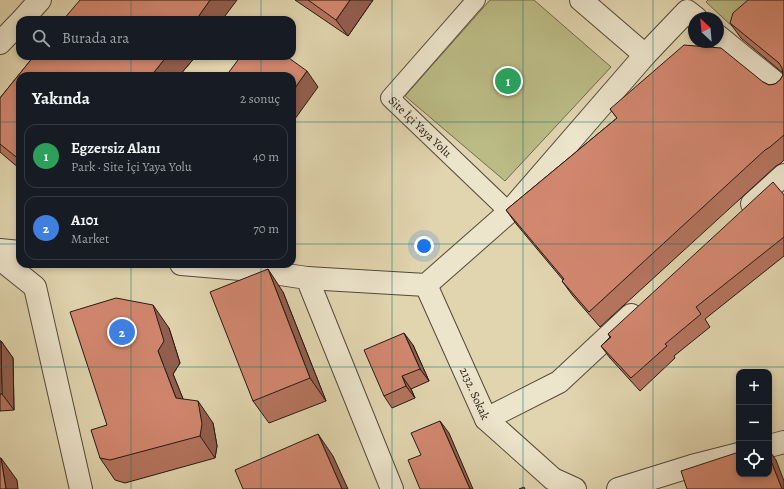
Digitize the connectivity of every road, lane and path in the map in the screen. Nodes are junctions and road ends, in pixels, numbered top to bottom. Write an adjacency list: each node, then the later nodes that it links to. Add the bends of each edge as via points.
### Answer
1 (40, 0): 5 (street)
2 (476, 0): 12 (street, Site İçi Yaya Yolu, via 390,98)
3 (581, 0): 9 (street)
4 (689, 7): 9 (street)
5 (26, 16)
6 (16, 26): 8 (street)
7 (724, 41): 10 (street)
8 (0, 43)
9 (645, 55): 12 (street)
10 (782, 88)
11 (784, 175): 13 (street)
12 (510, 212): 19 (street)
13 (738, 217)
14 (0, 250): 15 (street)
15 (16, 252)
16 (0, 259): 25 (street, via 35,287)
17 (229, 268): 18 (street)
18 (307, 278): 19 (street); 26 (street)
19 (426, 285): 21 (street, 2132. Sokak)
20 (646, 302): 21 (street, via 559,382)
21 (486, 420): 27 (street, 2132. Sokak, via 553,479)
22 (784, 442): 23 (street)
23 (772, 445)
24 (736, 455): 28 (street)
25 (81, 489)
26 (392, 489)
27 (575, 489)
28 (618, 489)

